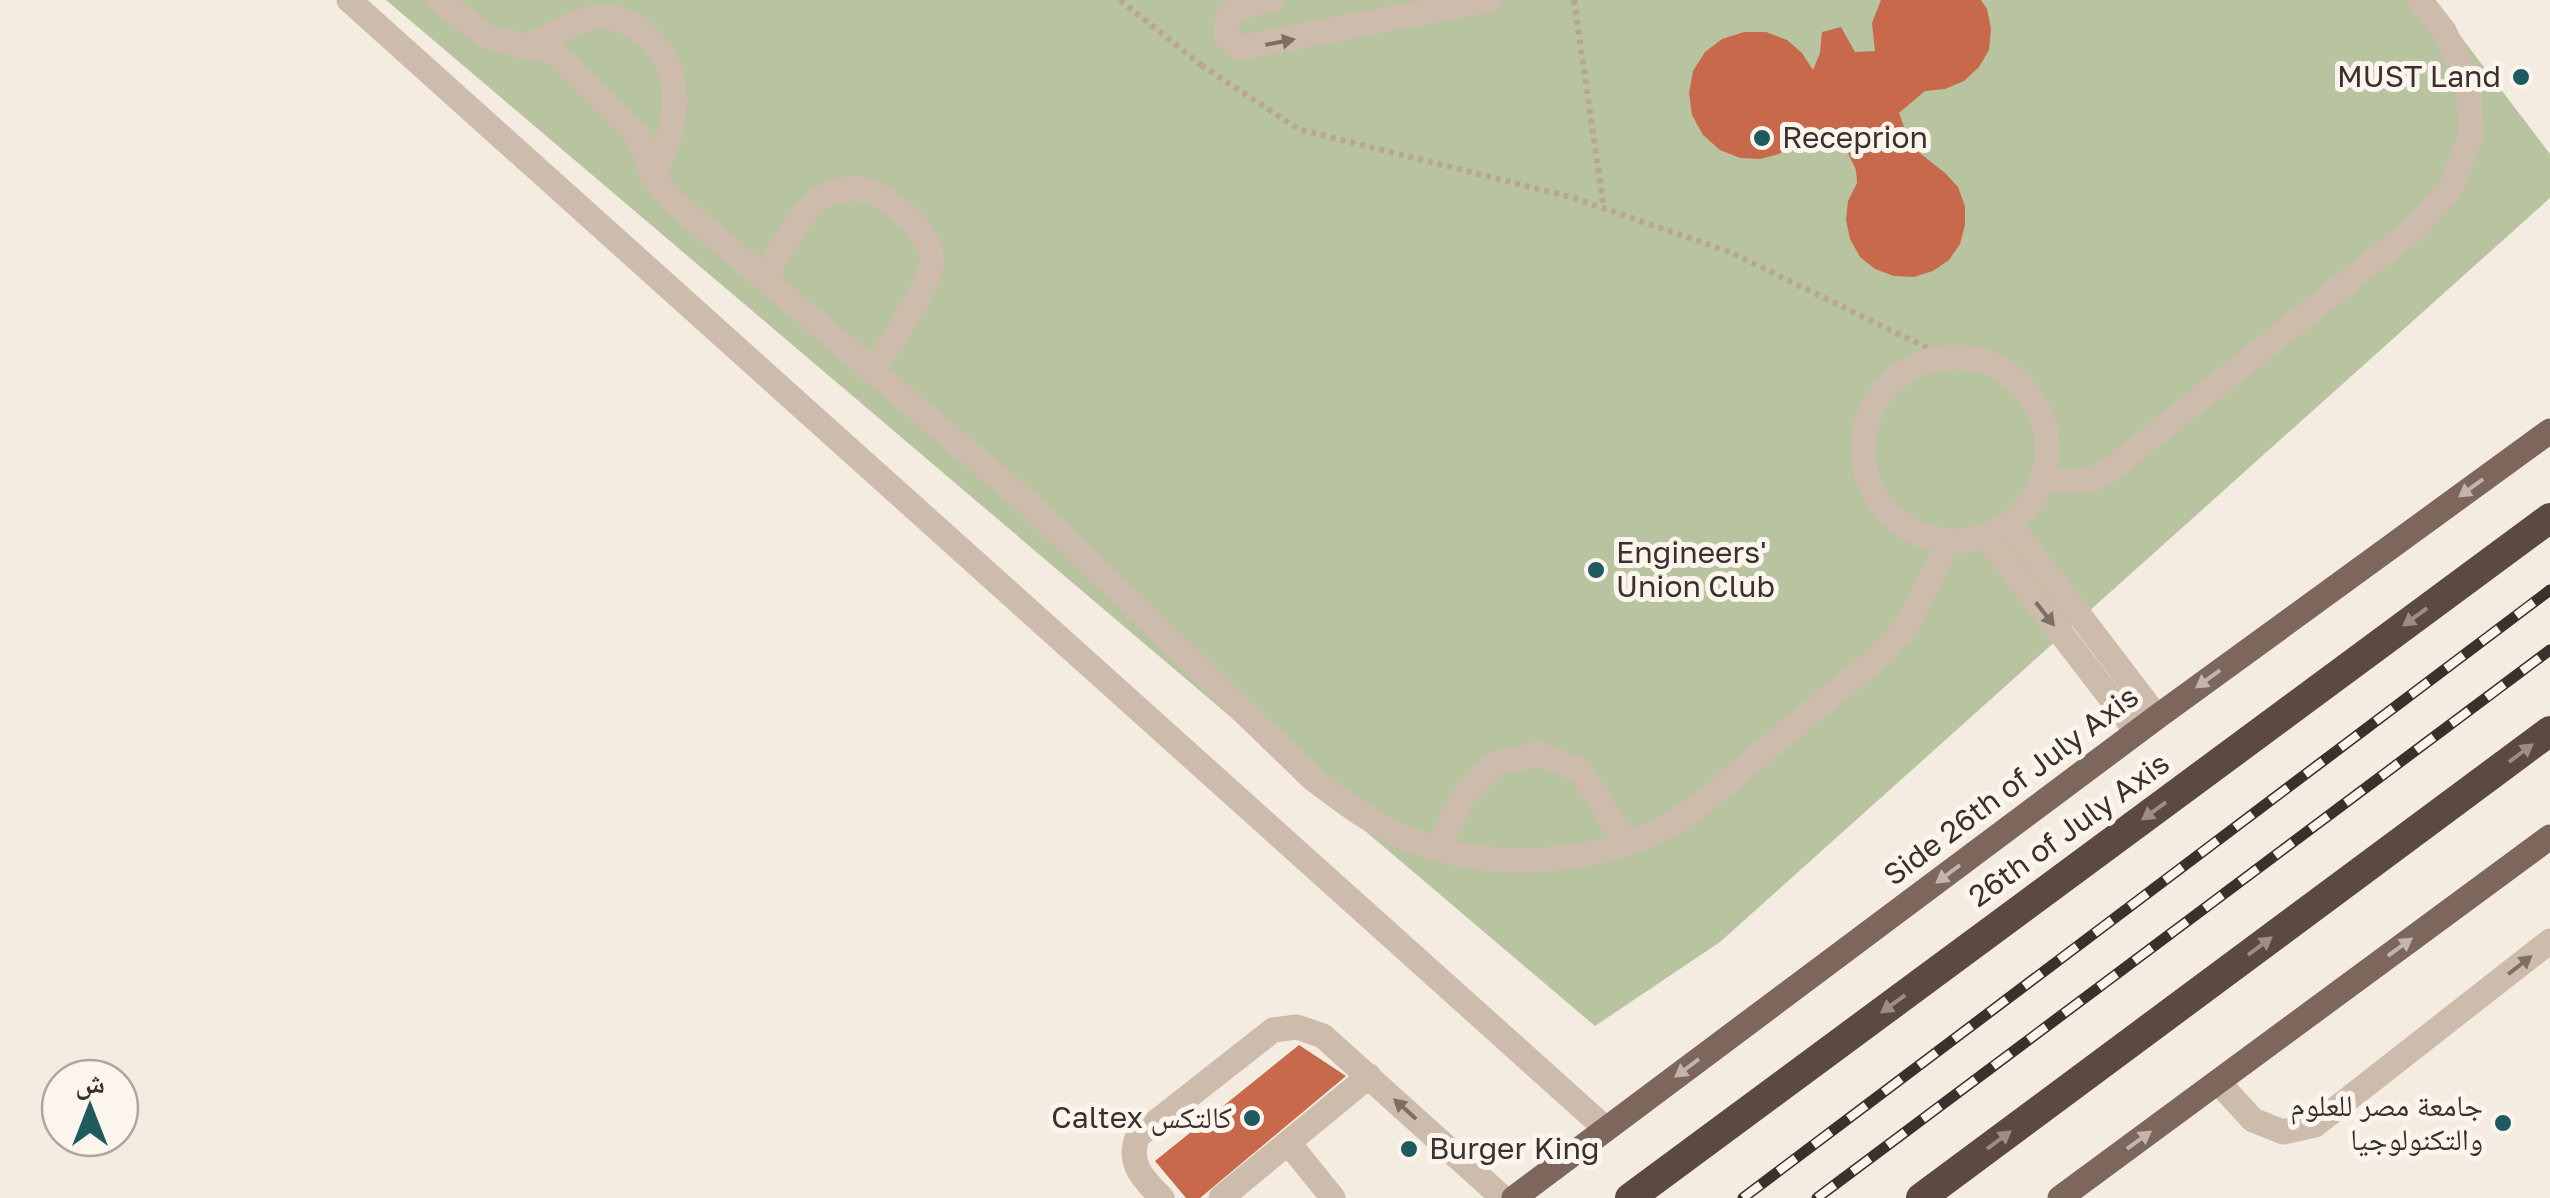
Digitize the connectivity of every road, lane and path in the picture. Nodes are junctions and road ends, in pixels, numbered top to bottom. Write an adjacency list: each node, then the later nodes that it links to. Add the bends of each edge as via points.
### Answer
1 (350, 0): 30 (street)
2 (440, 0): 9 (street, via 488,37)
3 (1120, 0): 10 (path)
4 (1272, 0): 8 (street, via 1228,16 1226,35)
5 (1489, 0): 8 (street, one-way to 5, via 1257,47)
6 (1574, 0): 12 (path)
7 (2420, 0): 17 (street, via 2444,31 2468,82 2471,136 2451,188 2414,229 2106,474 2081,483)
8 (1233, 42): 10 (path)
9 (523, 47): 11 (street, via 555,53 638,136); 11 (street, via 606,16 637,26 662,49 674,79 674,111)
10 (1201, 65): 12 (path, via 1298,128)
11 (654, 177): 13 (street)
12 (1604, 209): 14 (path, via 1730,252)
13 (764, 278): 15 (street); 15 (street, via 808,209 837,190 871,192 916,224 931,250 929,274)
14 (1946, 357): 17 (street, via 2005,370 2028,390 2043,417); 21 (street, via 1916,364 1873,406 1863,434 1863,465 1892,517)
15 (874, 372): 26 (street, via 1026,502 1312,778 1357,813)
16 (2550, 431): 22 (main road, Side 26th of July Axis, one-way to 22)
17 (2045, 476): 19 (street)
18 (2550, 518): 37 (highway, 26th of July Axis, one-way to 37)
19 (2010, 524): 20 (street); 22 (street)
20 (1986, 536): 21 (street); 22 (street, one-way to 22)
21 (1948, 542): 25 (street, via 1908,624 1882,654 1686,814)
22 (2147, 724): 30 (main road, Side 26th of July Axis, one-way to 30)
23 (2550, 731): 38 (highway, one-way to 23)
24 (2550, 837): 29 (main road, one-way to 24)
25 (1626, 843): 26 (street, via 1522,861); 26 (street, via 1580,770 1538,754 1494,764 1463,796)
26 (1438, 848)
27 (2550, 941): 29 (street, one-way to 27, via 2253,1120 2283,1132 2315,1126)
28 (1370, 1076): 31 (street); 32 (street, via 1324,1036 1297,1026 1274,1030 1138,1136 1135,1166); 35 (street, one-way to 28)
29 (2218, 1082): 39 (main road, one-way to 29)
30 (1606, 1129): 36 (main road, Side 26th of July Axis)
31 (1290, 1144): 33 (street); 34 (street)
32 (1162, 1198)
33 (1221, 1198)
34 (1333, 1198)
35 (1502, 1198)
36 (1514, 1198)
37 (1630, 1198)
38 (1920, 1198)
39 (2060, 1198)

